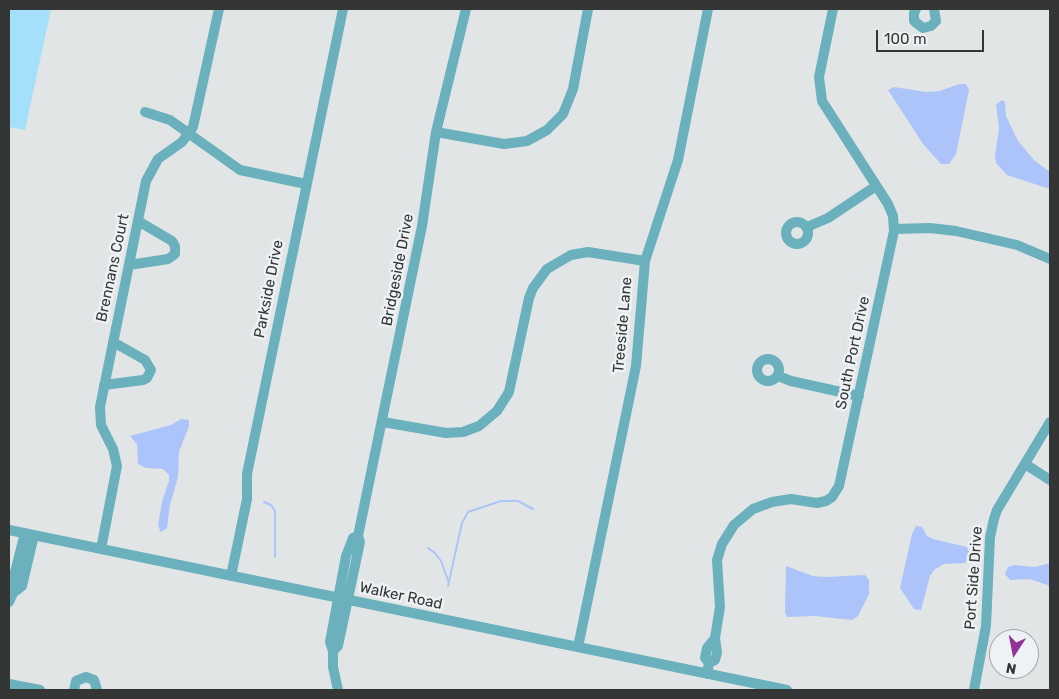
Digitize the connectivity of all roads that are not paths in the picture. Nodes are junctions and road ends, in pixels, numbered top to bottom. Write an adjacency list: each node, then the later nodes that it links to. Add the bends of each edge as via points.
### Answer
1 (219, 9): 11 (street, Brennans Court, via 196,119)
2 (343, 9): 12 (street, Parkside Drive)
3 (466, 9): 10 (street, Bridgeside Drive)
4 (588, 9): 10 (street, via 573,89 562,114 551,126 527,141 504,144)
5 (708, 9): 18 (street, Treeside Lane, via 678,160)
6 (833, 9): 13 (street, South Port Drive, via 819,77 822,101)
7 (915, 9): 8 (street, via 913,17 916,24 927,28 936,21)
8 (934, 9)
9 (145, 112): 11 (street, via 170,120)
10 (436, 132): 24 (street, Bridgeside Drive, via 422,226)
11 (189, 133): 12 (street, via 240,170); 14 (street, Brennans Court, via 152,167)
12 (306, 184): 31 (street, Parkside Drive, via 247,474 247,499)
13 (876, 186): 15 (street); 16 (street, South Port Drive, via 888,204)
14 (138, 221): 19 (street, Brennans Court); 19 (street, via 172,241 175,252 168,260)
15 (807, 228)
16 (895, 229): 17 (street, via 956,231 1010,243); 23 (street, South Port Drive)
17 (1050, 259)
18 (645, 261): 24 (street, via 588,252 571,255 547,270 529,298 509,392 497,412 479,426 463,432 446,433); 34 (street, Treeside Lane, via 636,366)
19 (129, 265): 20 (street, Brennans Court)
20 (113, 342): 22 (street, Brennans Court); 22 (street, via 145,360 151,370 143,380)
21 (778, 376): 23 (street)
22 (104, 384): 30 (street, Brennans Court, via 101,425 117,466)
23 (859, 396): 35 (street, South Port Drive, via 841,482 832,497 818,503 791,499 766,503 738,521 725,539 716,564 720,607 715,638 717,653 715,660 709,663)
24 (383, 422): 33 (street, Bridgeside Drive, via 358,536 353,538 348,550)
25 (1050, 422): 26 (street, Port Side Drive)
26 (1025, 464): 27 (street); 42 (street, Port Side Drive, via 997,510 992,529 986,626)
27 (1050, 480)
28 (9, 530): 29 (street, Walker Road)
29 (29, 534): 30 (street, Walker Road); 32 (street, via 12,584)
30 (101, 549): 31 (street, Walker Road)
31 (231, 576): 33 (street, Walker Road)
32 (11, 597)
33 (343, 599): 34 (street, Walker Road); 40 (street, Bridgeside Drive, via 330,642)
34 (578, 647): 35 (street, Walker Road)
35 (707, 674): 41 (street, Walker Road)
36 (9, 684): 37 (street)
37 (40, 690)
38 (74, 690): 39 (street, via 76,681 86,676 94,680)
39 (97, 690)
40 (338, 690)
41 (787, 690)
42 (974, 690)

